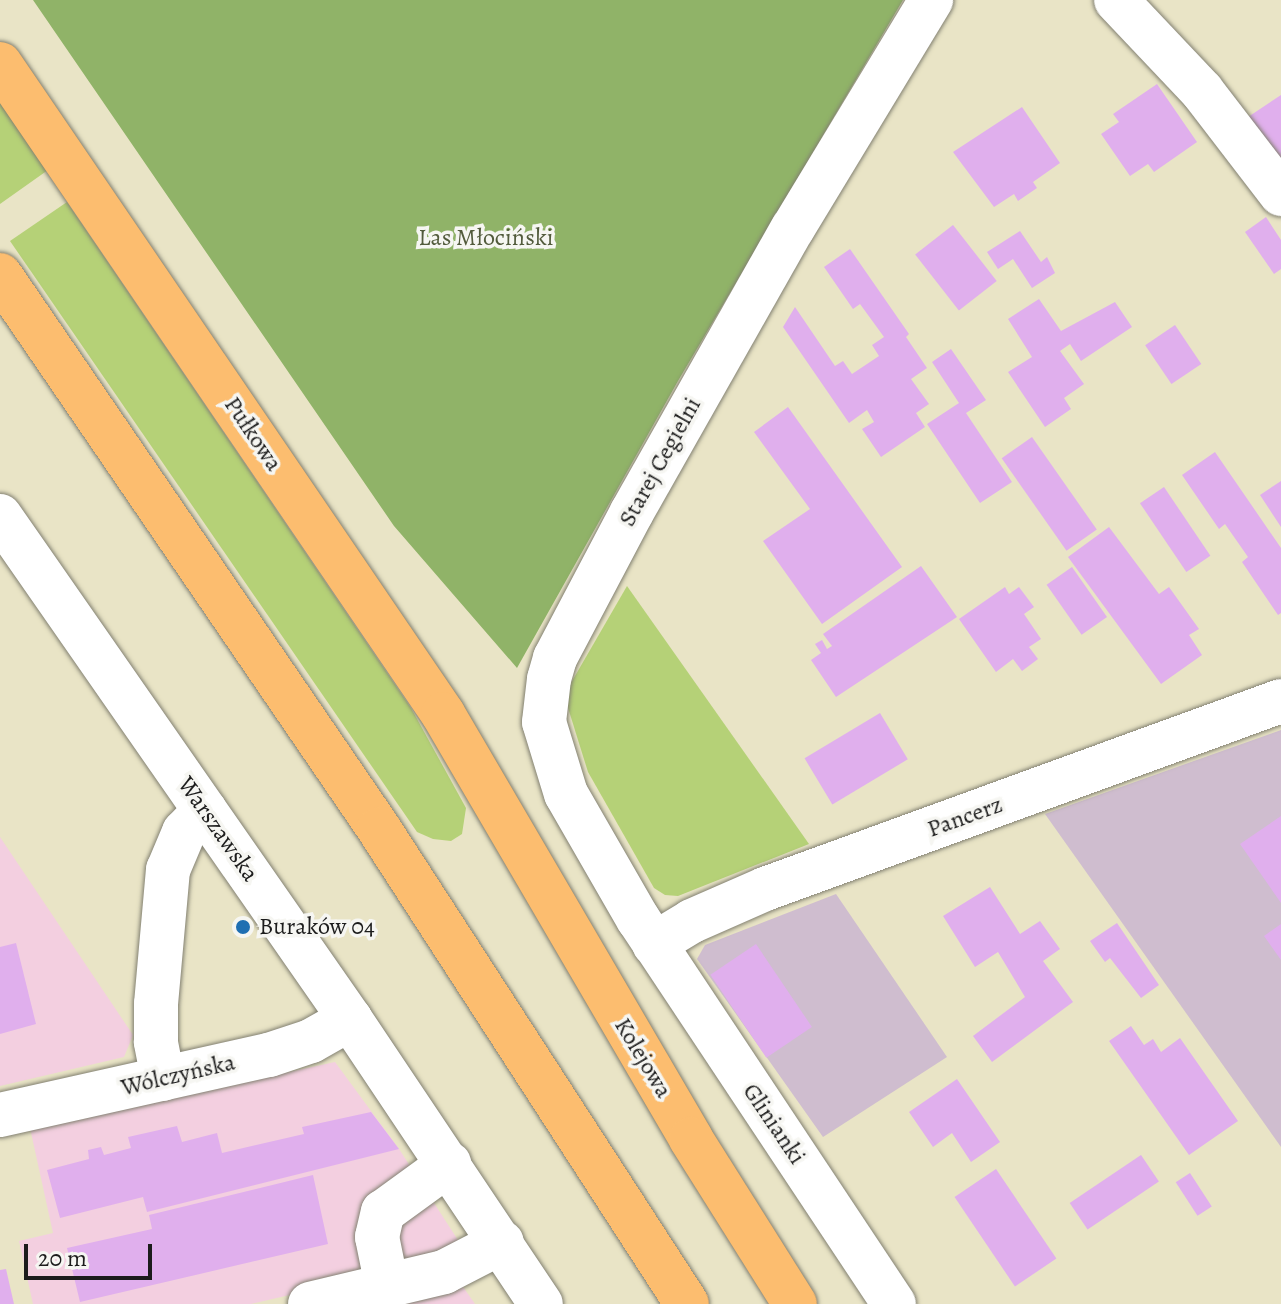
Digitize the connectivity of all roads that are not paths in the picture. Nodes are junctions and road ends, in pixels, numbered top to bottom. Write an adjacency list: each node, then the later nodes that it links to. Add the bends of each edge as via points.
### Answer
1 (931, 0): 10 (street, Starej Cegielni, via 710,370 565,638 549,679 544,722 558,775)
2 (1116, 0): 4 (street, via 1202,91)
3 (0, 64): 8 (highway, Pułkowa, via 389,633)
4 (1281, 194)
5 (0, 275): 19 (highway, via 411,878)
6 (0, 516): 9 (street, Warszawska)
7 (1281, 701): 10 (street, Pancerz, via 765,889)
8 (498, 809): 20 (highway, Kolejowa, via 691,1139)
9 (205, 810): 11 (street, Warszawska); 12 (street, via 184,832 168,870 156,1004)
10 (654, 944): 21 (street, Glinianki)
11 (350, 1019): 12 (street, Wólczyńska, via 290,1049); 14 (street, Warszawska)
12 (163, 1079): 13 (street, Wólczyńska)
13 (0, 1115)
14 (449, 1164): 15 (street, Warszawska); 16 (street, via 396,1199 379,1219 378,1245)
15 (502, 1242): 16 (street, via 444,1272); 18 (street, Warszawska)
16 (387, 1286): 17 (street)
17 (310, 1304)
18 (541, 1304)
19 (687, 1304)
20 (795, 1304)
21 (894, 1304)

